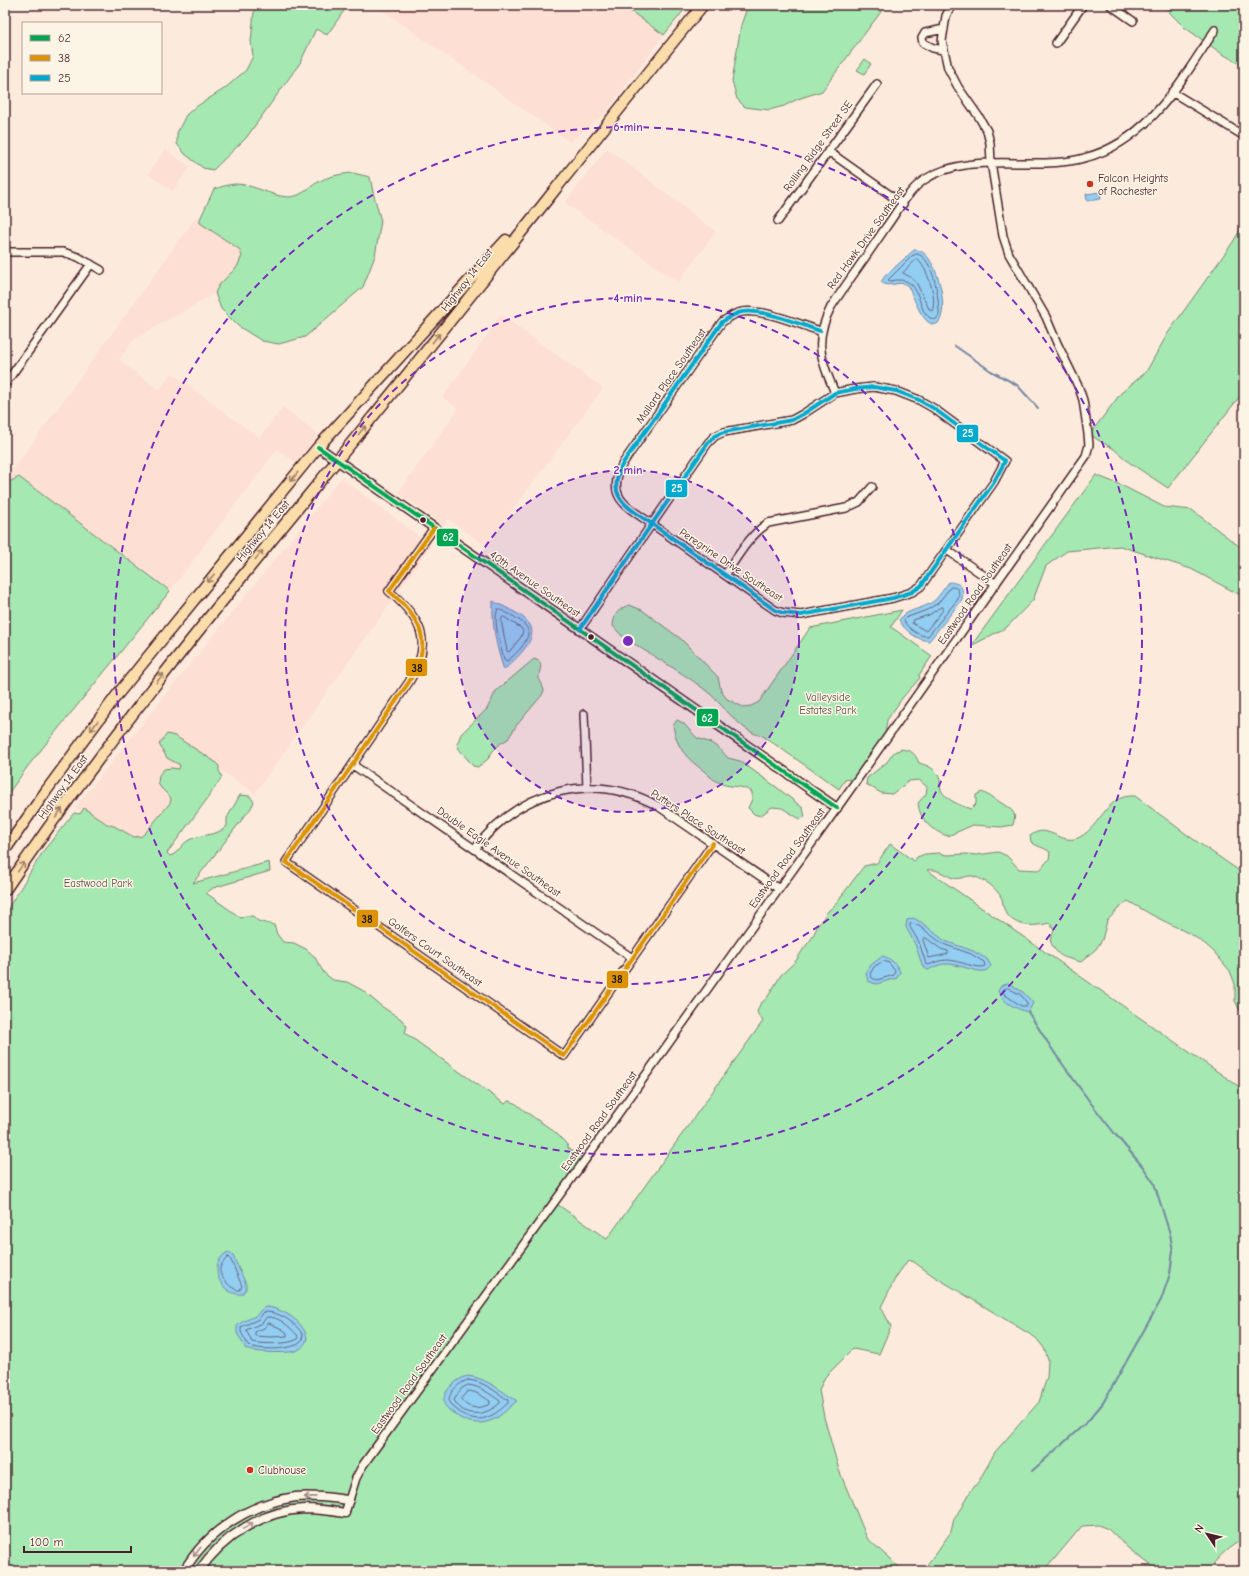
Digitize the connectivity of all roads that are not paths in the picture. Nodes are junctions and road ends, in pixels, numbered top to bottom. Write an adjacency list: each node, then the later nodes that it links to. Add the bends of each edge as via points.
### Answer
1 (703, 5): 15 (main road, Highway 14 East)
2 (952, 5): 6 (street, Eastwood Road Southeast, via 946,16)
3 (1083, 5): 8 (street)
4 (1110, 5): 5 (street)
5 (1133, 22)
6 (944, 29): 9 (street, Eastwood Road Southeast); 9 (street, via 925,33 922,38 923,43 928,46)
7 (1215, 30): 11 (street, Red Hawk Drive Southeast)
8 (1056, 43)
9 (944, 50): 14 (street, Eastwood Road Southeast, via 953,78 986,131 990,143)
10 (877, 84): 13 (street, Rolling Ridge Street SE)
11 (1172, 92): 12 (street); 14 (street, Red Hawk Drive Southeast, via 1135,134 1117,146 1099,153 1060,162)
12 (1244, 136)
13 (828, 151): 16 (street); 17 (street, Rolling Ridge Street SE)
14 (991, 162): 16 (street, Red Hawk Drive Southeast, via 950,168 936,174 923,181); 31 (street, Eastwood Road Southeast, via 1003,236 1009,254 1046,317 1079,388 1089,445 1086,456)
15 (549, 195): 24 (main road, Highway 14 East); 25 (main road, Highway 14 East, one-way to 15)
16 (902, 204): 21 (street, Red Hawk Drive Southeast, via 831,307)
17 (778, 221)
18 (5, 252): 19 (street, via 63,252)
19 (91, 264): 20 (street); 22 (street)
20 (101, 270)
21 (820, 331): 23 (street, Red Hawk Drive Southeast, via 822,358); 27 (street, Mallard Place Southeast, via 749,310 739,312 722,322 617,474 615,485 622,502)
22 (5, 384)
23 (835, 393): 27 (street, via 792,420 724,432 715,436); 29 (street, Peregrine Drive Southeast, via 874,387 906,394 933,408 1005,460 994,482)
24 (318, 447): 25 (street, 40th Avenue Southeast); 39 (main road, Highway 14 East, one-way to 39, via 117,695)
25 (337, 460): 28 (street, 40th Avenue Southeast); 41 (main road, Highway 14 East, one-way to 25, via 136,709)
26 (872, 487): 30 (street, via 859,502 846,508 768,523 750,538)
27 (652, 524): 30 (street, Peregrine Drive Southeast); 32 (street)
28 (434, 528): 32 (street, 40th Avenue Southeast); 34 (street, Golfers Court Southeast, via 389,591 417,622 422,641 420,660 411,678)
29 (947, 550): 30 (street, Peregrine Drive Southeast, via 921,586 912,592 893,598 801,615 775,610); 31 (street)
30 (725, 575)
31 (996, 584): 36 (street, Eastwood Road Southeast)
32 (580, 629): 36 (street, 40th Avenue Southeast)
33 (584, 714): 35 (street)
34 (353, 765): 38 (street, Double Eagle Avenue Southeast); 42 (street, Golfers Court Southeast, via 286,862 564,1056)
35 (587, 788): 37 (street, Putters Place Southeast, via 616,790 640,797 668,812); 38 (street, Putters Place Southeast, via 548,795 523,805 500,822)
36 (837, 808): 40 (street, Eastwood Road Southeast)
37 (713, 843): 40 (street, Putters Place Southeast); 42 (street, Golfers Court Southeast)
38 (475, 849): 42 (street, Double Eagle Avenue Southeast)
39 (5, 850)
40 (779, 889): 43 (street, Eastwood Road Southeast, via 363,1465)
41 (5, 890)
42 (632, 958)
43 (349, 1500): 44 (street, Eastwood Road Southeast); 45 (street, one-way to 45, via 297,1497 252,1510 213,1535)
44 (345, 1513): 46 (street, one-way to 44, via 218,1548 264,1518 304,1509)
45 (184, 1571)
46 (199, 1571)

